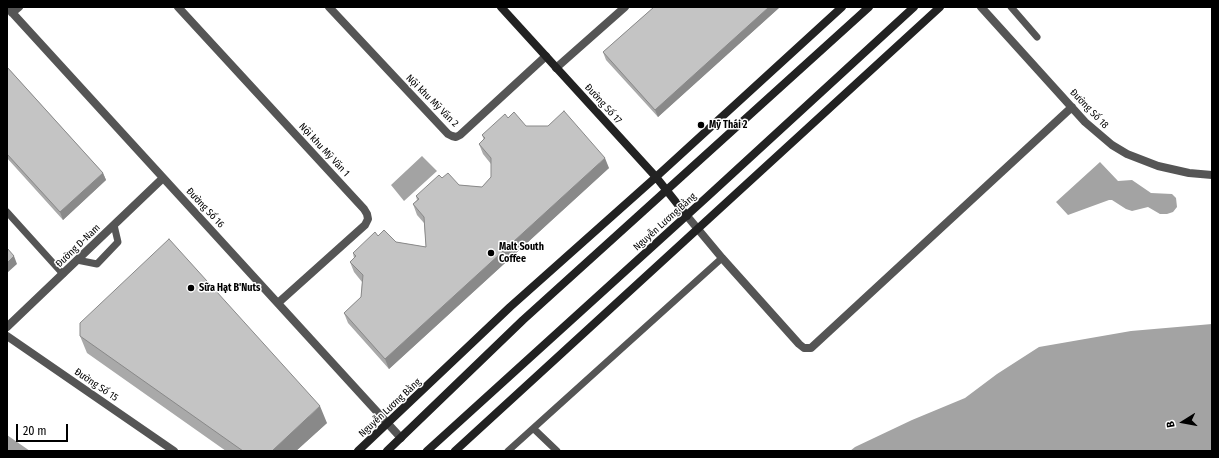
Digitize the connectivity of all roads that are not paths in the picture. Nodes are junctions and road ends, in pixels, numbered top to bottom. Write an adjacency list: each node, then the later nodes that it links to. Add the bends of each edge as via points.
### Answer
1 (178, 7): 27 (street, Nội khu Mỹ Văn 1, via 367,214 368,220 365,225)
2 (330, 7): 13 (street, Nội khu Mỹ Văn 2, via 448,134 456,137)
3 (501, 7): 13 (main road, Đường Số 17)
4 (625, 7): 14 (street)
5 (842, 7): 17 (main road, Nguyễn Lương Bằng)
6 (869, 7): 19 (main road)
7 (914, 7): 21 (main road, Nguyễn Lương Bằng)
8 (940, 7): 23 (main road)
9 (981, 7): 15 (street, Đường Số 18)
10 (1011, 7): 12 (lane)
11 (13, 9): 18 (street, Đường Số 16)
12 (1037, 37)
13 (546, 56): 14 (main road, Đường Số 17)
14 (556, 68): 17 (main road, Đường Số 17)
15 (1072, 107): 16 (street, Đường Số 18, via 1098,134 1127,154 1158,166); 24 (street, via 811,348 804,348 799,344)
16 (1212, 175)
17 (656, 177): 19 (main road, Đường Số 17); 30 (main road, Nguyễn Lương Bằng, via 510,307)
18 (163, 178): 22 (street, Đường D-Nam); 27 (street, Đường Số 16)
19 (666, 190): 21 (main road, Đường Số 17); 32 (main road, via 523,320)
20 (7, 212): 26 (lane)
21 (687, 216): 23 (street); 36 (main road, Nguyễn Lương Bằng)
22 (114, 225): 25 (street, Đường D-Nam); 25 (lane, via 118,242 97,264)
23 (698, 229): 24 (street); 37 (main road)
24 (722, 258): 31 (lane)
25 (77, 260): 26 (street, Đường D-Nam)
26 (63, 274): 28 (street, Đường D-Nam)
27 (278, 303): 30 (street, Đường Số 16)
28 (7, 328)
29 (7, 336): 33 (street, Đường Số 15)
30 (388, 423): 32 (street); 34 (main road, Nguyễn Lương Bằng)
31 (534, 429): 38 (lane); 39 (lane)
32 (401, 438): 35 (main road)
33 (174, 451)
34 (358, 451)
35 (387, 451)
36 (427, 451)
37 (455, 451)
38 (508, 451)
39 (557, 451)

